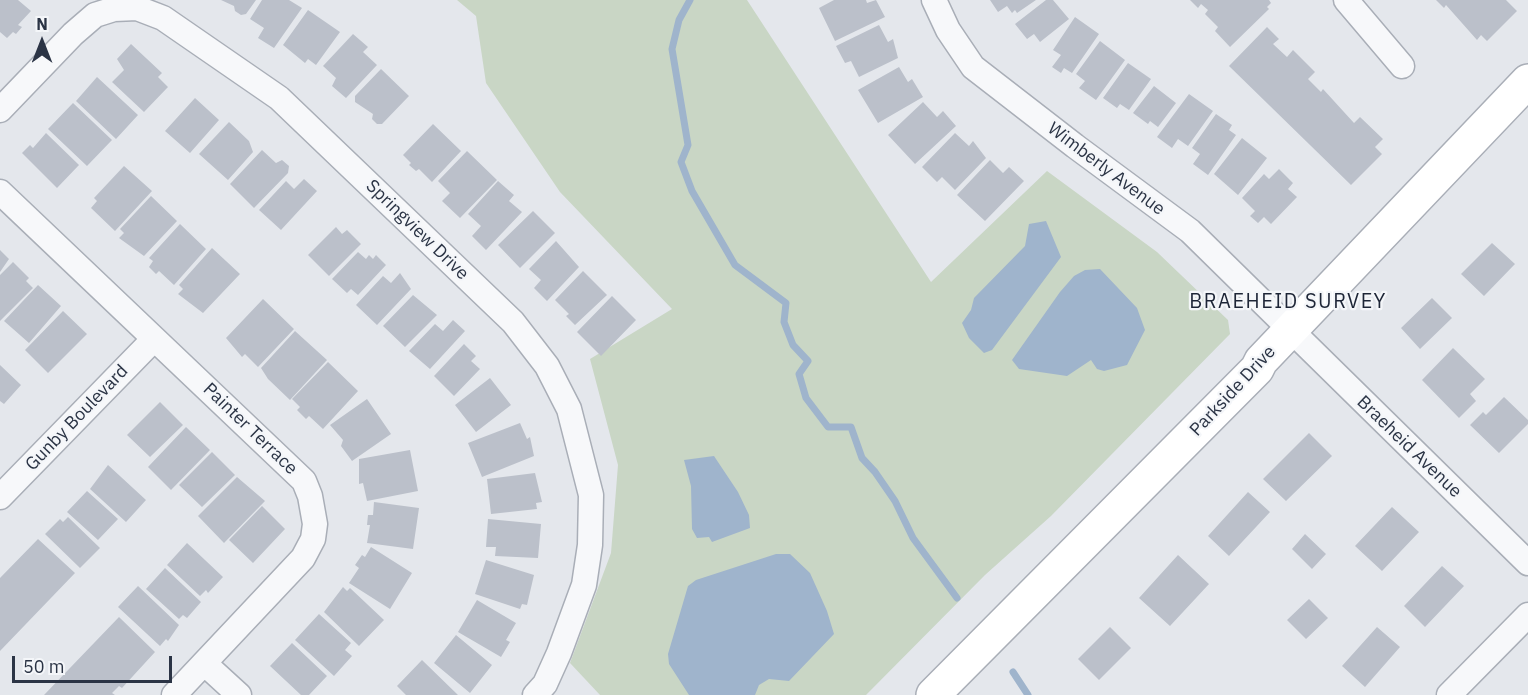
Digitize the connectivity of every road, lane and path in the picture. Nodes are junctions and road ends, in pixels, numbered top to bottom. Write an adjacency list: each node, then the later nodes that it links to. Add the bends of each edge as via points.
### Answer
1 (934, 0): 7 (street, Wimberly Avenue, via 973,67 1191,231)
2 (1346, 0): 3 (street)
3 (1402, 66)
4 (1528, 81): 7 (main road, Parkside Drive)
5 (0, 110): 13 (street, Springview Drive, via 94,15 137,8 163,18 279,98 513,322 547,366 569,409 591,495 584,585)
6 (0, 192): 8 (street, Painter Terrace)
7 (1290, 331): 10 (street, Braeheid Avenue); 16 (main road, Parkside Drive, via 1257,369)
8 (154, 339): 9 (street, Gunby Boulevard); 12 (street, Painter Terrace, via 304,481 314,511 313,539 303,558)
9 (0, 497)
10 (1528, 563)
11 (1528, 615): 17 (street)
12 (204, 663): 14 (street, Painter Terrace); 15 (street)
13 (546, 691)
14 (174, 695)
15 (238, 695)
16 (933, 695)
17 (1449, 695)

